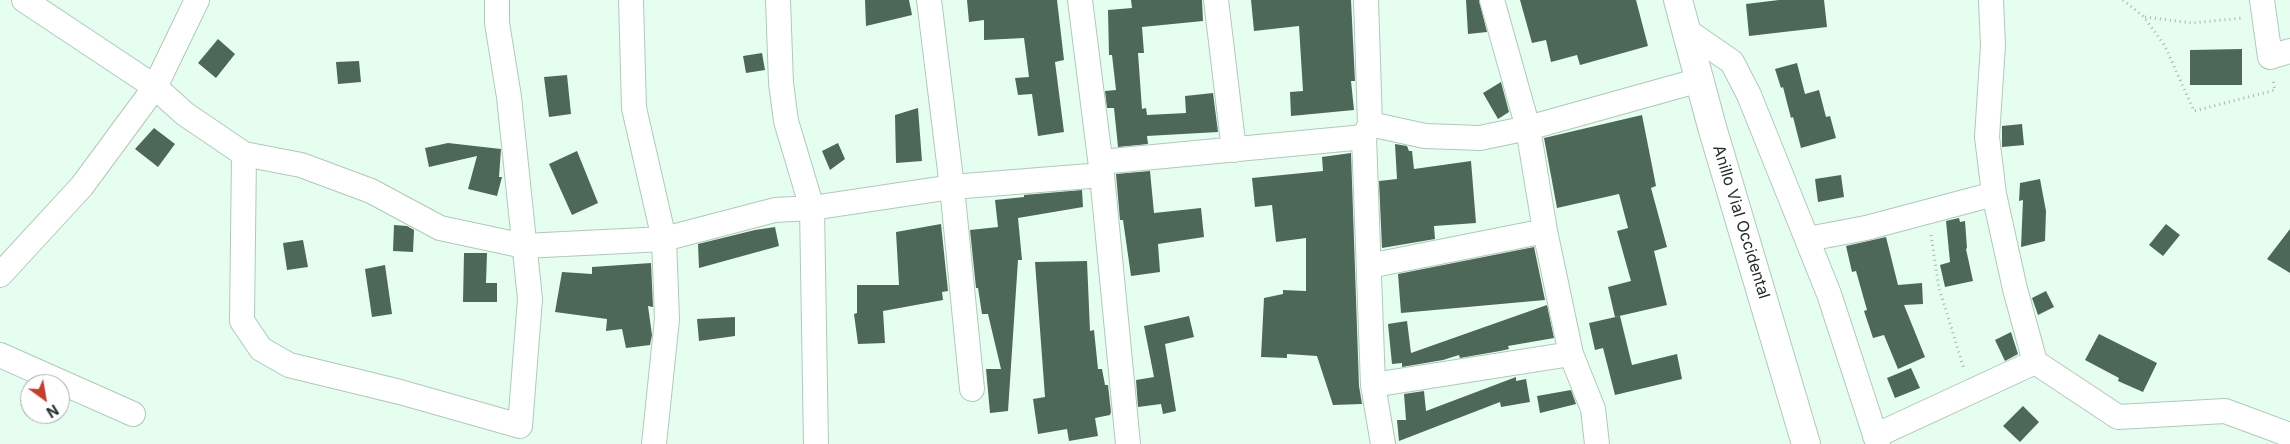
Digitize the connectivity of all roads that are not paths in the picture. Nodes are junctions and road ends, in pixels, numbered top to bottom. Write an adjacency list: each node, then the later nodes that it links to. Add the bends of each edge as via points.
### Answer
1 (24, 0): 17 (street)
2 (197, 0): 17 (street)
3 (497, 0): 29 (street)
4 (631, 0): 27 (street, via 634,108)
5 (778, 0): 25 (street, via 780,83 786,121)
6 (929, 0): 23 (street)
7 (1080, 0): 22 (street)
8 (1216, 0): 20 (street)
9 (1366, 0): 19 (street)
10 (1492, 0): 18 (street)
11 (1678, 0): 14 (highway, Anillo Vial Occidental)
12 (1991, 0): 24 (street, via 1993,45 1987,137)
13 (2264, 8): 15 (street, via 2270,57)
14 (1687, 32): 16 (highway, Anillo Vial Occidental); 28 (street, via 1732,62 1749,95)
15 (2290, 50)
16 (1700, 80): 18 (street); 45 (highway, Anillo Vial Occidental)
17 (155, 87): 21 (street, via 184,114); 31 (street, via 82,186)
18 (1528, 128): 19 (street, via 1480,138); 26 (street)
19 (1367, 131): 20 (street); 30 (street)
20 (1234, 150): 22 (street)
21 (244, 154): 29 (street, via 301,165 371,191 440,228); 29 (street, via 242,321 261,349 290,365 520,426 530,299)
22 (1101, 169): 23 (street); 42 (street)
23 (952, 187): 25 (street); 36 (street)
24 (1994, 194): 28 (street, via 1866,228); 34 (street)
25 (812, 208): 27 (street, via 775,210); 41 (street)
26 (1544, 231): 30 (street); 32 (street)
27 (664, 239): 29 (street); 40 (street, via 667,319)
28 (1808, 239): 39 (street)
29 (524, 246)
30 (1369, 266): 35 (street)
31 (0, 276)
32 (1571, 354): 35 (street); 44 (street, via 1593,409)
33 (0, 355): 37 (street)
34 (2035, 362): 38 (street, via 2118,417 2225,411); 39 (street)
35 (1373, 385): 43 (street)
36 (972, 389)
37 (134, 414)
38 (2290, 435)
39 (1876, 440)
40 (654, 444)
41 (816, 444)
42 (1128, 444)
43 (1383, 444)
44 (1597, 444)
45 (1806, 444)

